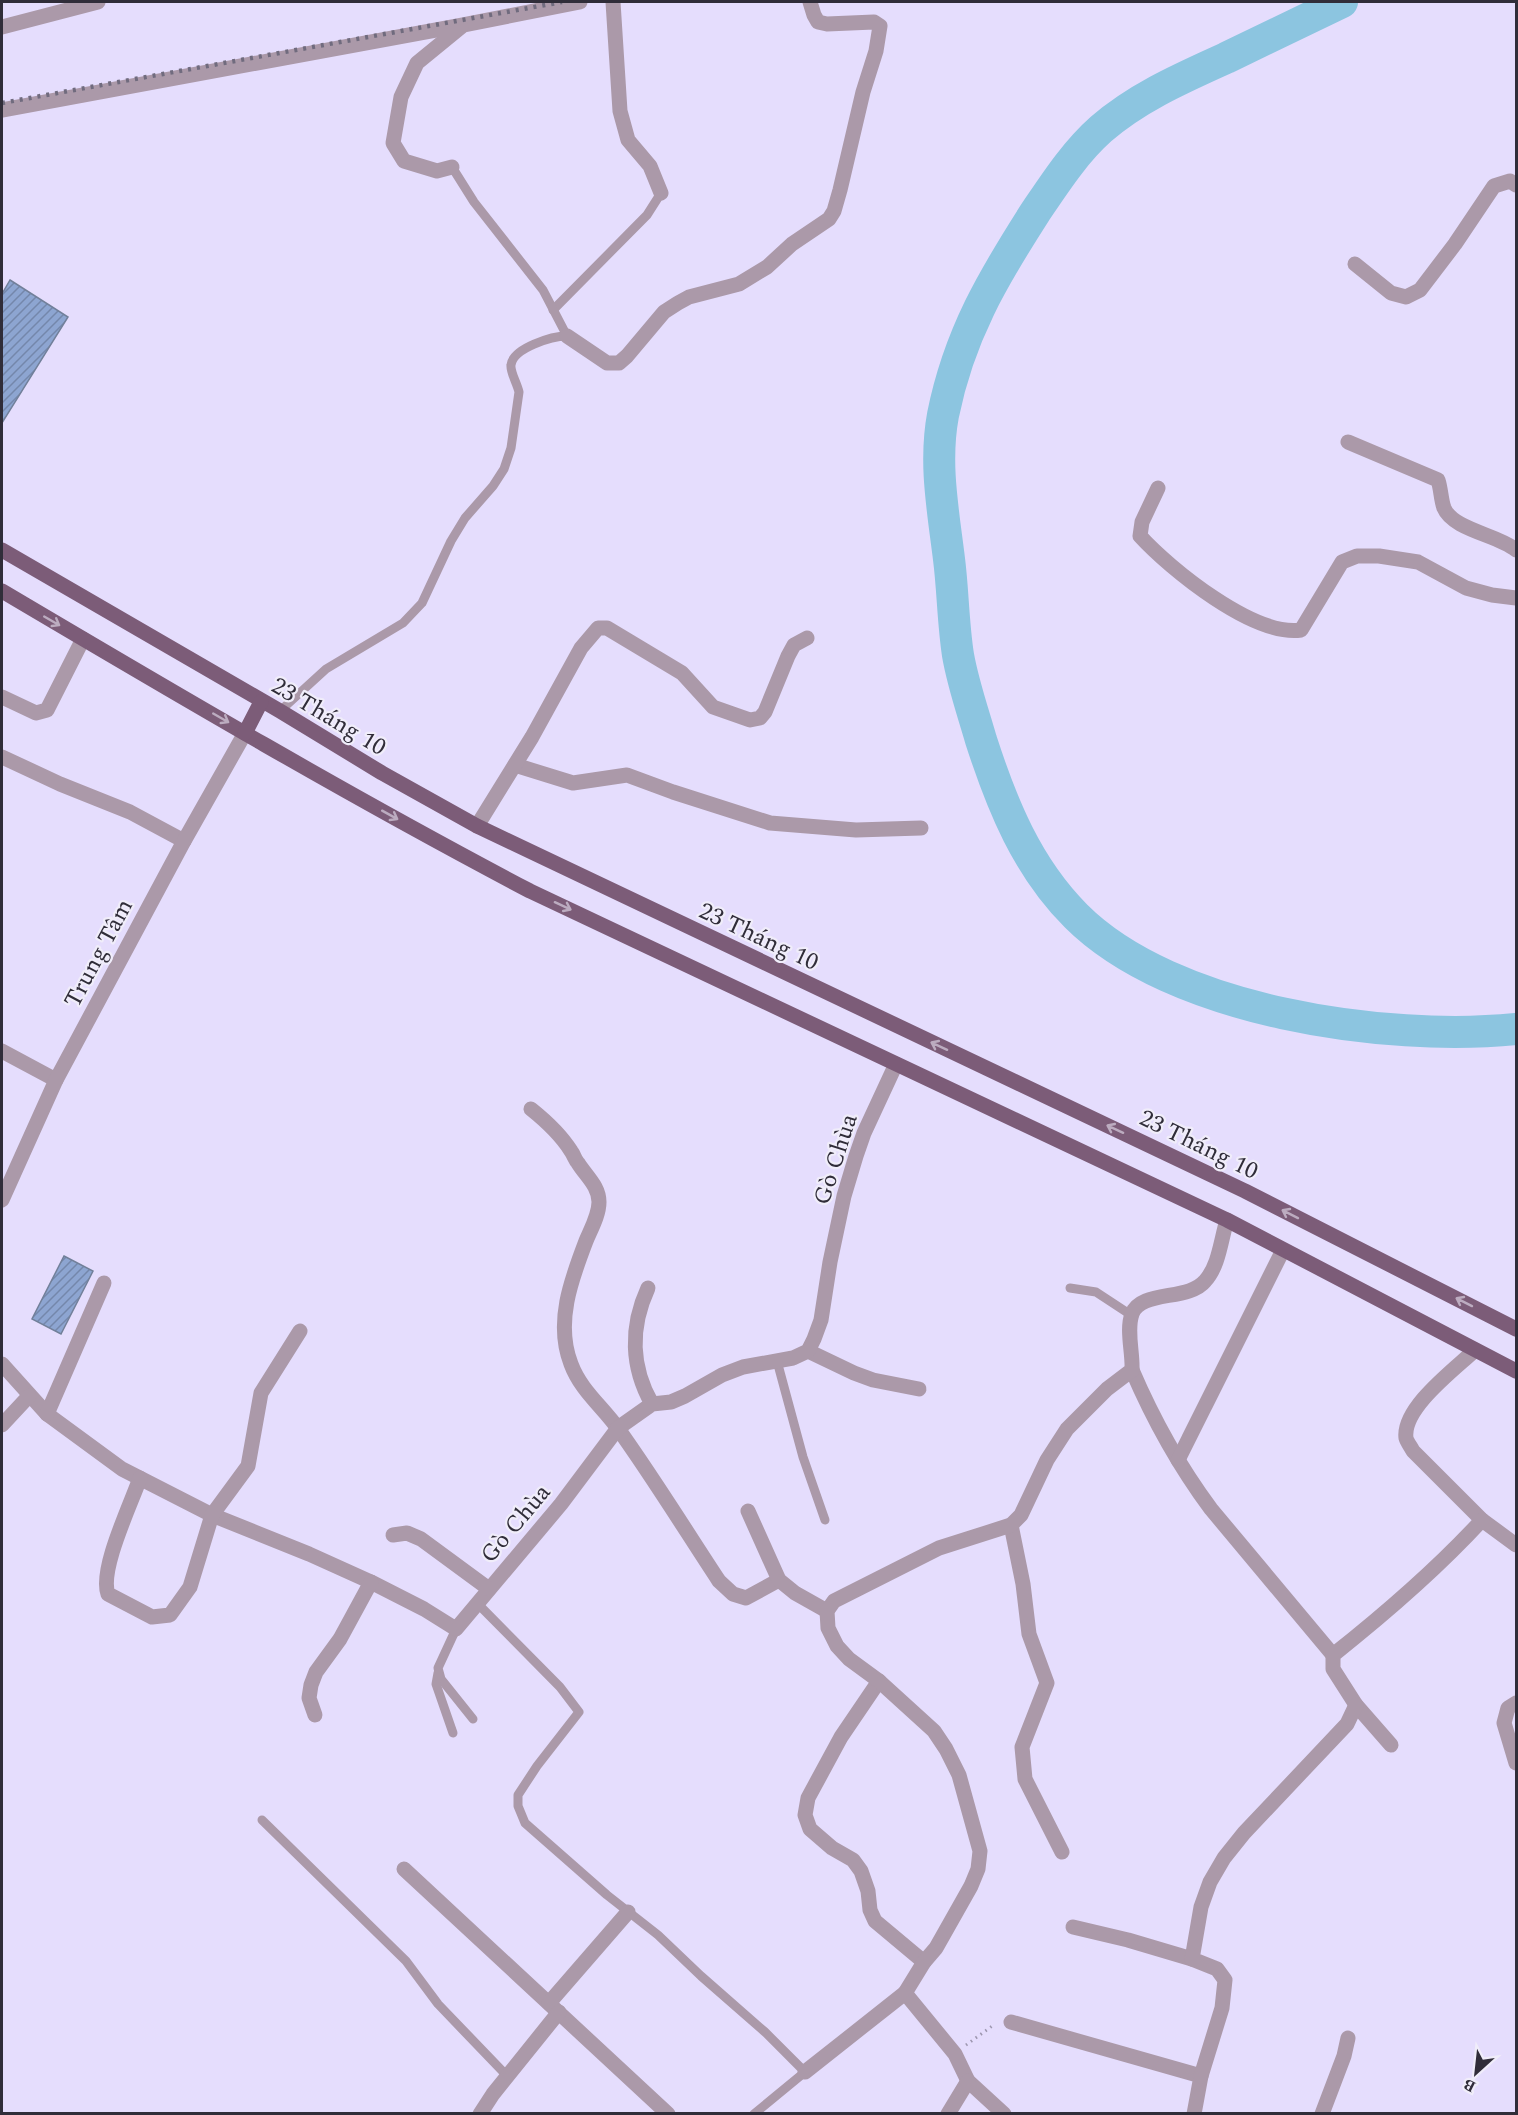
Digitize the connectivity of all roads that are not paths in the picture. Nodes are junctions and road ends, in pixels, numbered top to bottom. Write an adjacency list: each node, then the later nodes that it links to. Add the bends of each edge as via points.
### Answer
1 (98, 2): 6 (street)
2 (580, 2): 5 (street)
3 (614, 2): 10 (street, via 620,111 628,140 651,166)
4 (810, 2): 13 (street, via 818,22 874,22 880,26 840,190 829,219 739,284 689,297 664,312 619,363 607,363)
5 (463, 25): 7 (street); 8 (street, via 417,63 401,97 393,143 404,161 436,171)
6 (2, 27)
7 (2, 110)
8 (452, 167): 12 (lane, via 474,202 543,290)
9 (1516, 185): 11 (street, via 1510,181 1494,186 1420,290 1406,297 1391,293)
10 (661, 194): 12 (lane, via 647,215)
11 (1355, 264)
12 (553, 310): 13 (lane)
13 (567, 336): 24 (lane, via 554,336 517,353 511,362 519,392 504,469 465,518 422,603 403,623 326,669)
14 (1348, 442): 17 (street, via 1438,480 1444,508 1453,518)
15 (1158, 489): 19 (street, via 1142,522 1140,536 1224,604 1272,627 1289,632 1300,630 1342,562 1357,556 1418,562 1466,588)
16 (2, 550): 23 (main road, 23 Tháng 10)
17 (1516, 550)
18 (2, 591): 20 (main road, one-way to 20)
19 (1516, 598)
20 (83, 639): 22 (street, via 47,710 36,712); 25 (main road, one-way to 25)
21 (807, 639): 27 (street, via 794,645 765,712 750,720 712,707 682,673 607,628 598,628 581,648)
22 (2, 697)
23 (261, 702): 24 (main road, 23 Tháng 10); 25 (main road)
24 (280, 711): 28 (main road, 23 Tháng 10)
25 (245, 733): 30 (street, Trung Tâm); 32 (main road, one-way to 32, via 530,891)
26 (2, 757): 30 (street, via 130,812)
27 (516, 765): 28 (street); 29 (street, via 573,783 627,775 770,823 856,830)
28 (477, 826): 42 (main road, 23 Tháng 10, one-way to 28, via 1245,1191)
29 (921, 828)
30 (184, 841): 33 (street, Trung Tâm)
31 (2, 1051): 33 (street)
32 (896, 1064): 36 (main road); 45 (street, Gò Chùa, via 856,1156 844,1196 820,1320)
33 (56, 1080): 35 (street, Trung Tâm)
34 (531, 1109): 55 (street, via 558,1134 597,1188 595,1220 567,1298 564,1328 566,1349 578,1379)
35 (2, 1200)
36 (1227, 1220): 37 (main road); 41 (street, via 1213,1270 1200,1287 1141,1303)
37 (1283, 1250): 44 (main road); 56 (street)
38 (104, 1283): 53 (street)
39 (648, 1288): 52 (street, via 638,1314 634,1349 639,1378)
40 (1070, 1288): 41 (lane, via 1096,1292)
41 (1131, 1315): 48 (street)
42 (1516, 1329)
43 (300, 1331): 59 (street, via 261,1393 248,1466)
44 (1475, 1350): 49 (main road); 61 (street, via 1417,1404 1408,1422 1406,1439 1413,1451)
45 (808, 1351): 46 (street, Gò Chùa); 50 (street, via 873,1380)
46 (777, 1361): 52 (street, Gò Chùa, via 743,1367 671,1402); 60 (lane)
47 (2, 1364): 51 (street)
48 (1132, 1370): 56 (street); 62 (street, via 1067,1429 1047,1460 1021,1515)
49 (1516, 1371)
50 (919, 1389)
51 (29, 1396): 53 (street); 54 (street)
52 (652, 1404): 55 (street, Gò Chùa)
53 (47, 1414): 57 (street)
54 (2, 1425)
55 (618, 1428): 65 (street, via 720,1581 733,1594 746,1598); 67 (street, Gò Chùa, via 561,1504)
56 (1178, 1460): 71 (street, via 1211,1509)
57 (140, 1478): 59 (street); 59 (street, via 108,1564 108,1594 153,1617 170,1615 190,1587)
58 (748, 1510): 65 (street)
59 (212, 1515): 66 (street)
60 (825, 1520)
61 (1482, 1520): 64 (street); 71 (street, via 1400,1602)
62 (1011, 1525): 69 (street, via 939,1548 834,1601); 82 (street, via 1029,1634 1047,1683 1022,1747 1025,1779)
63 (393, 1535): 67 (street, via 407,1533 421,1539)
64 (1516, 1545)
65 (780, 1580): 69 (street)
66 (371, 1582): 70 (street); 76 (street, via 340,1639 316,1672 309,1698)
67 (489, 1589): 68 (street, Gò Chùa)
68 (478, 1604): 70 (street, Gò Chùa); 84 (lane, via 560,1687 579,1712 518,1795 525,1822)
69 (827, 1611): 73 (street, via 828,1628 837,1646)
70 (456, 1629): 72 (lane)
71 (1333, 1655): 75 (street, via 1333,1669)
72 (438, 1668): 77 (lane, via 441,1679); 78 (lane, via 436,1684)
73 (879, 1681): 87 (street, via 934,1731 946,1749 959,1775 980,1851 978,1869 970,1886 936,1948); 87 (street, via 841,1737 808,1798 805,1815 810,1829 861,1871 874,1921)
74 (1516, 1703): 80 (street, via 1508,1708 1504,1722)
75 (1356, 1705): 79 (street); 86 (street, via 1347,1724 1224,1858 1201,1907)
76 (315, 1715)
77 (473, 1719)
78 (453, 1733)
79 (1391, 1745)
80 (1516, 1763)
81 (262, 1820): 93 (lane, via 406,1961 438,2004)
82 (1062, 1852)
83 (404, 1869): 89 (street)
84 (628, 1912): 89 (street); 92 (lane, via 658,1935)
85 (1073, 1927): 86 (street)
86 (1192, 1959): 94 (street, via 1217,1969 1225,1980 1222,2007)
87 (924, 1962): 88 (street)
88 (905, 1993): 92 (street); 95 (street, via 955,2054)
89 (554, 2008): 93 (street); 97 (street)
90 (1011, 2022): 94 (street)
91 (1348, 2038): 102 (street)
92 (805, 2072): 98 (lane)
93 (508, 2076): 96 (street)
94 (1201, 2076): 101 (street)
95 (968, 2081): 99 (street); 100 (street)
96 (480, 2114)
97 (668, 2114)
98 (754, 2114)
99 (948, 2114)
100 (1004, 2114)
101 (1194, 2114)
102 (1322, 2114)

